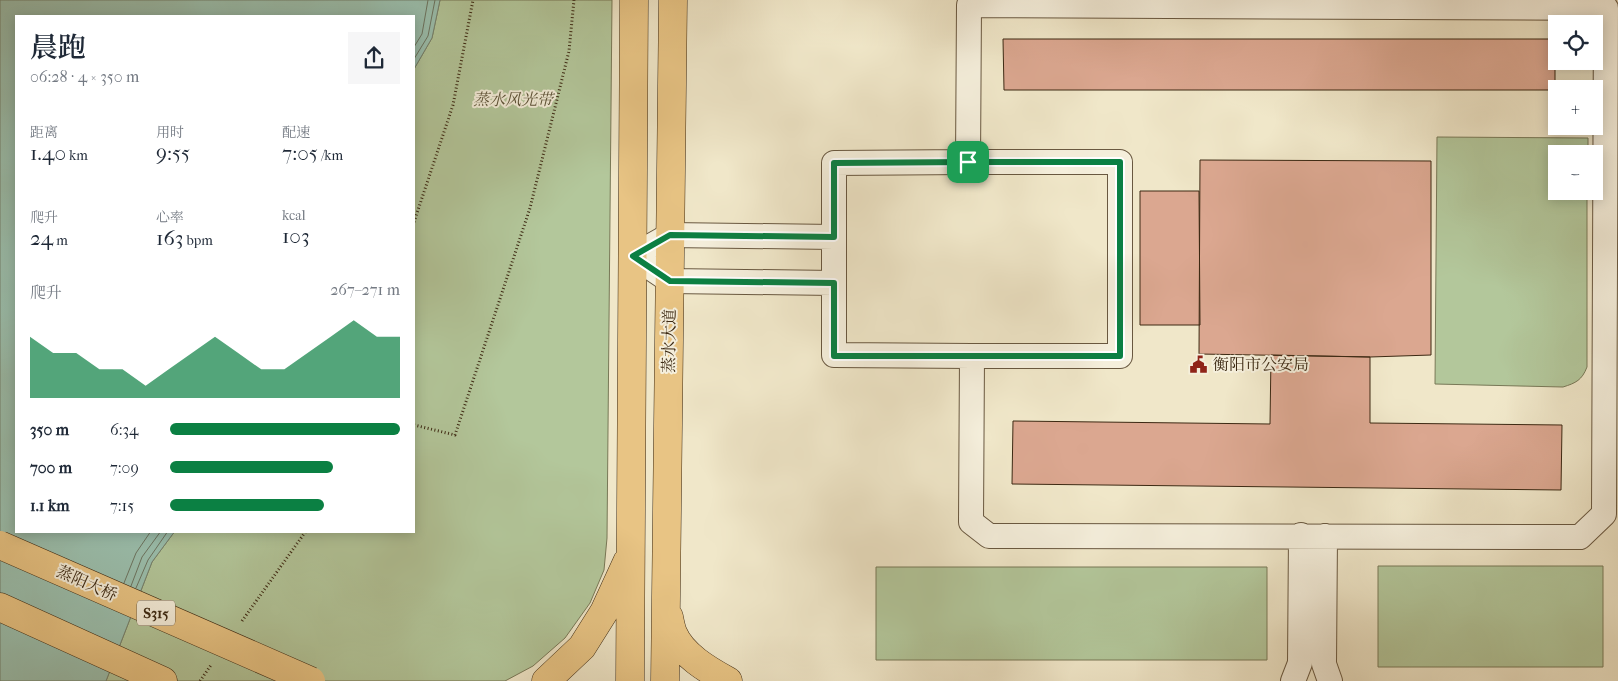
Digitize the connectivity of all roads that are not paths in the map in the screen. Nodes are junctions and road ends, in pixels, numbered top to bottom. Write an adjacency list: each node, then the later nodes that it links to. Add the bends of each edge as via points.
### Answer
1 (634, 0): 6 (main road)
2 (673, 0): 4 (main road, 蒸水大道)
3 (968, 162): 5 (lane, via 834,163); 7 (lane, via 969,5 1606,8); 10 (lane, via 1120,162 1120,356)
4 (670, 235): 5 (lane); 6 (lane); 8 (main road, 蒸水大道)
5 (834, 237): 9 (lane)
6 (633, 256): 8 (lane); 14 (main road)
7 (1611, 260): 12 (lane, via 1604,514 1580,536)
8 (670, 281): 9 (lane); 15 (main road, 蒸水大道)
9 (834, 283): 10 (lane, via 834,356)
10 (972, 356): 11 (lane, via 971,522 989,536)
11 (1301, 535): 12 (lane); 23 (lane, via 1300,663)
12 (1325, 536): 24 (lane, via 1324,664)
13 (0, 544): 18 (main road, 蒸阳大桥 / S315, bridge)
14 (631, 553): 19 (main road, via 604,612 582,647); 20 (main road)
15 (666, 602): 21 (main road, 蒸水大道); 22 (main road, via 673,633 686,652 704,669)
16 (0, 607): 17 (main road)
17 (163, 681)
18 (311, 681)
19 (546, 681)
20 (630, 681)
21 (665, 681)
22 (728, 681)
23 (1293, 681)
24 (1330, 681)

